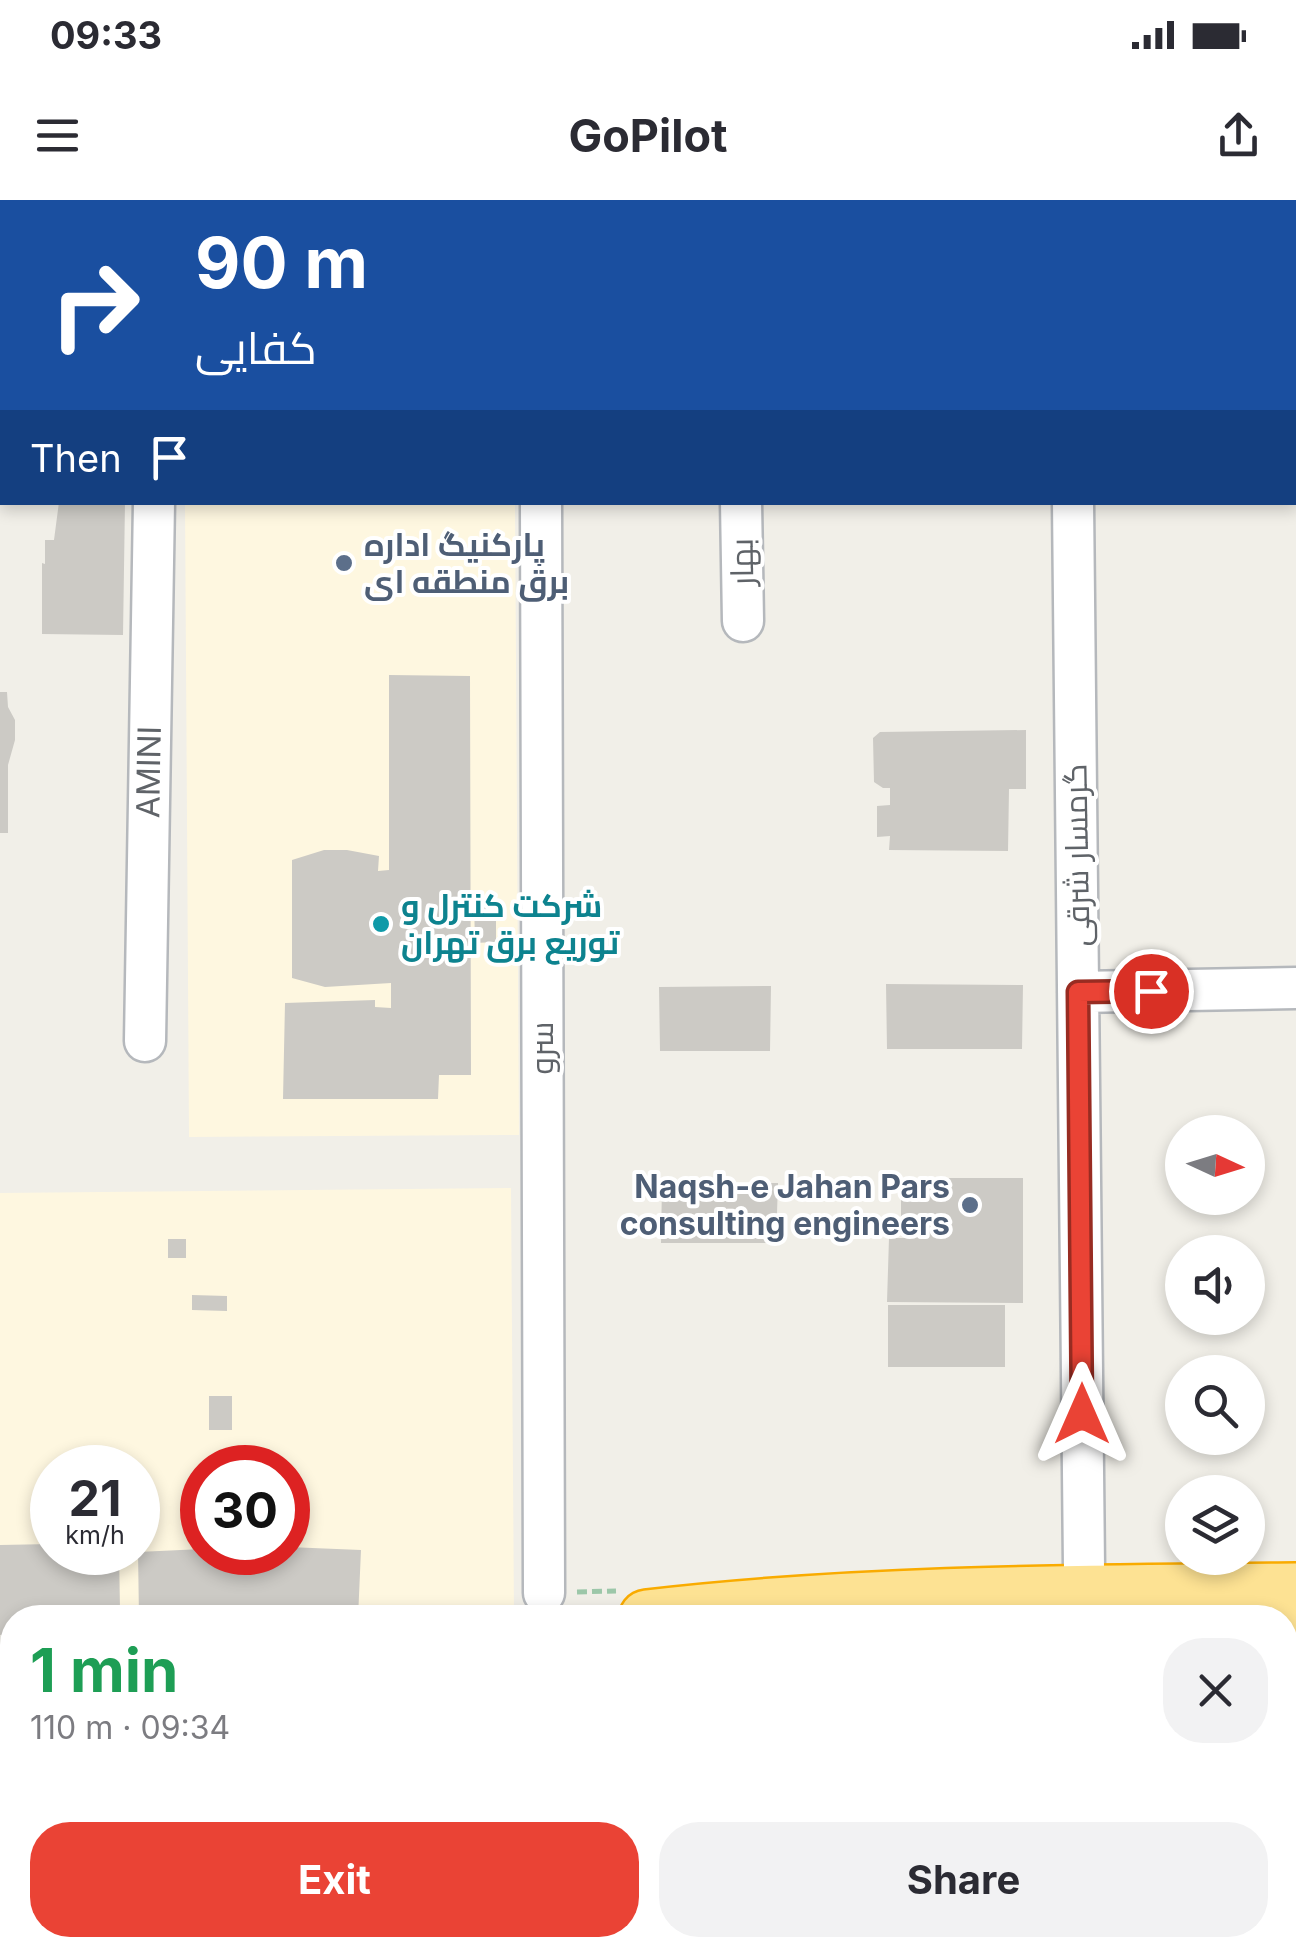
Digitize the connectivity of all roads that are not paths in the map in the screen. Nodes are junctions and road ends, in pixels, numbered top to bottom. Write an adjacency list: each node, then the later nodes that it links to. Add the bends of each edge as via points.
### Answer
1 (154, 505): 8 (street, AMINI)
2 (540, 505): 11 (street, سرو)
3 (741, 505): 5 (street, بهار)
4 (1073, 505): 7 (street, گرمسار شرقی)
5 (743, 621)
6 (1296, 988): 7 (street)
7 (1078, 992): 9 (street, گرمسار شرقی)
8 (144, 1041)
9 (1084, 1568)
10 (1296, 1591): 12 (highway)
11 (544, 1593)
12 (764, 1605)

